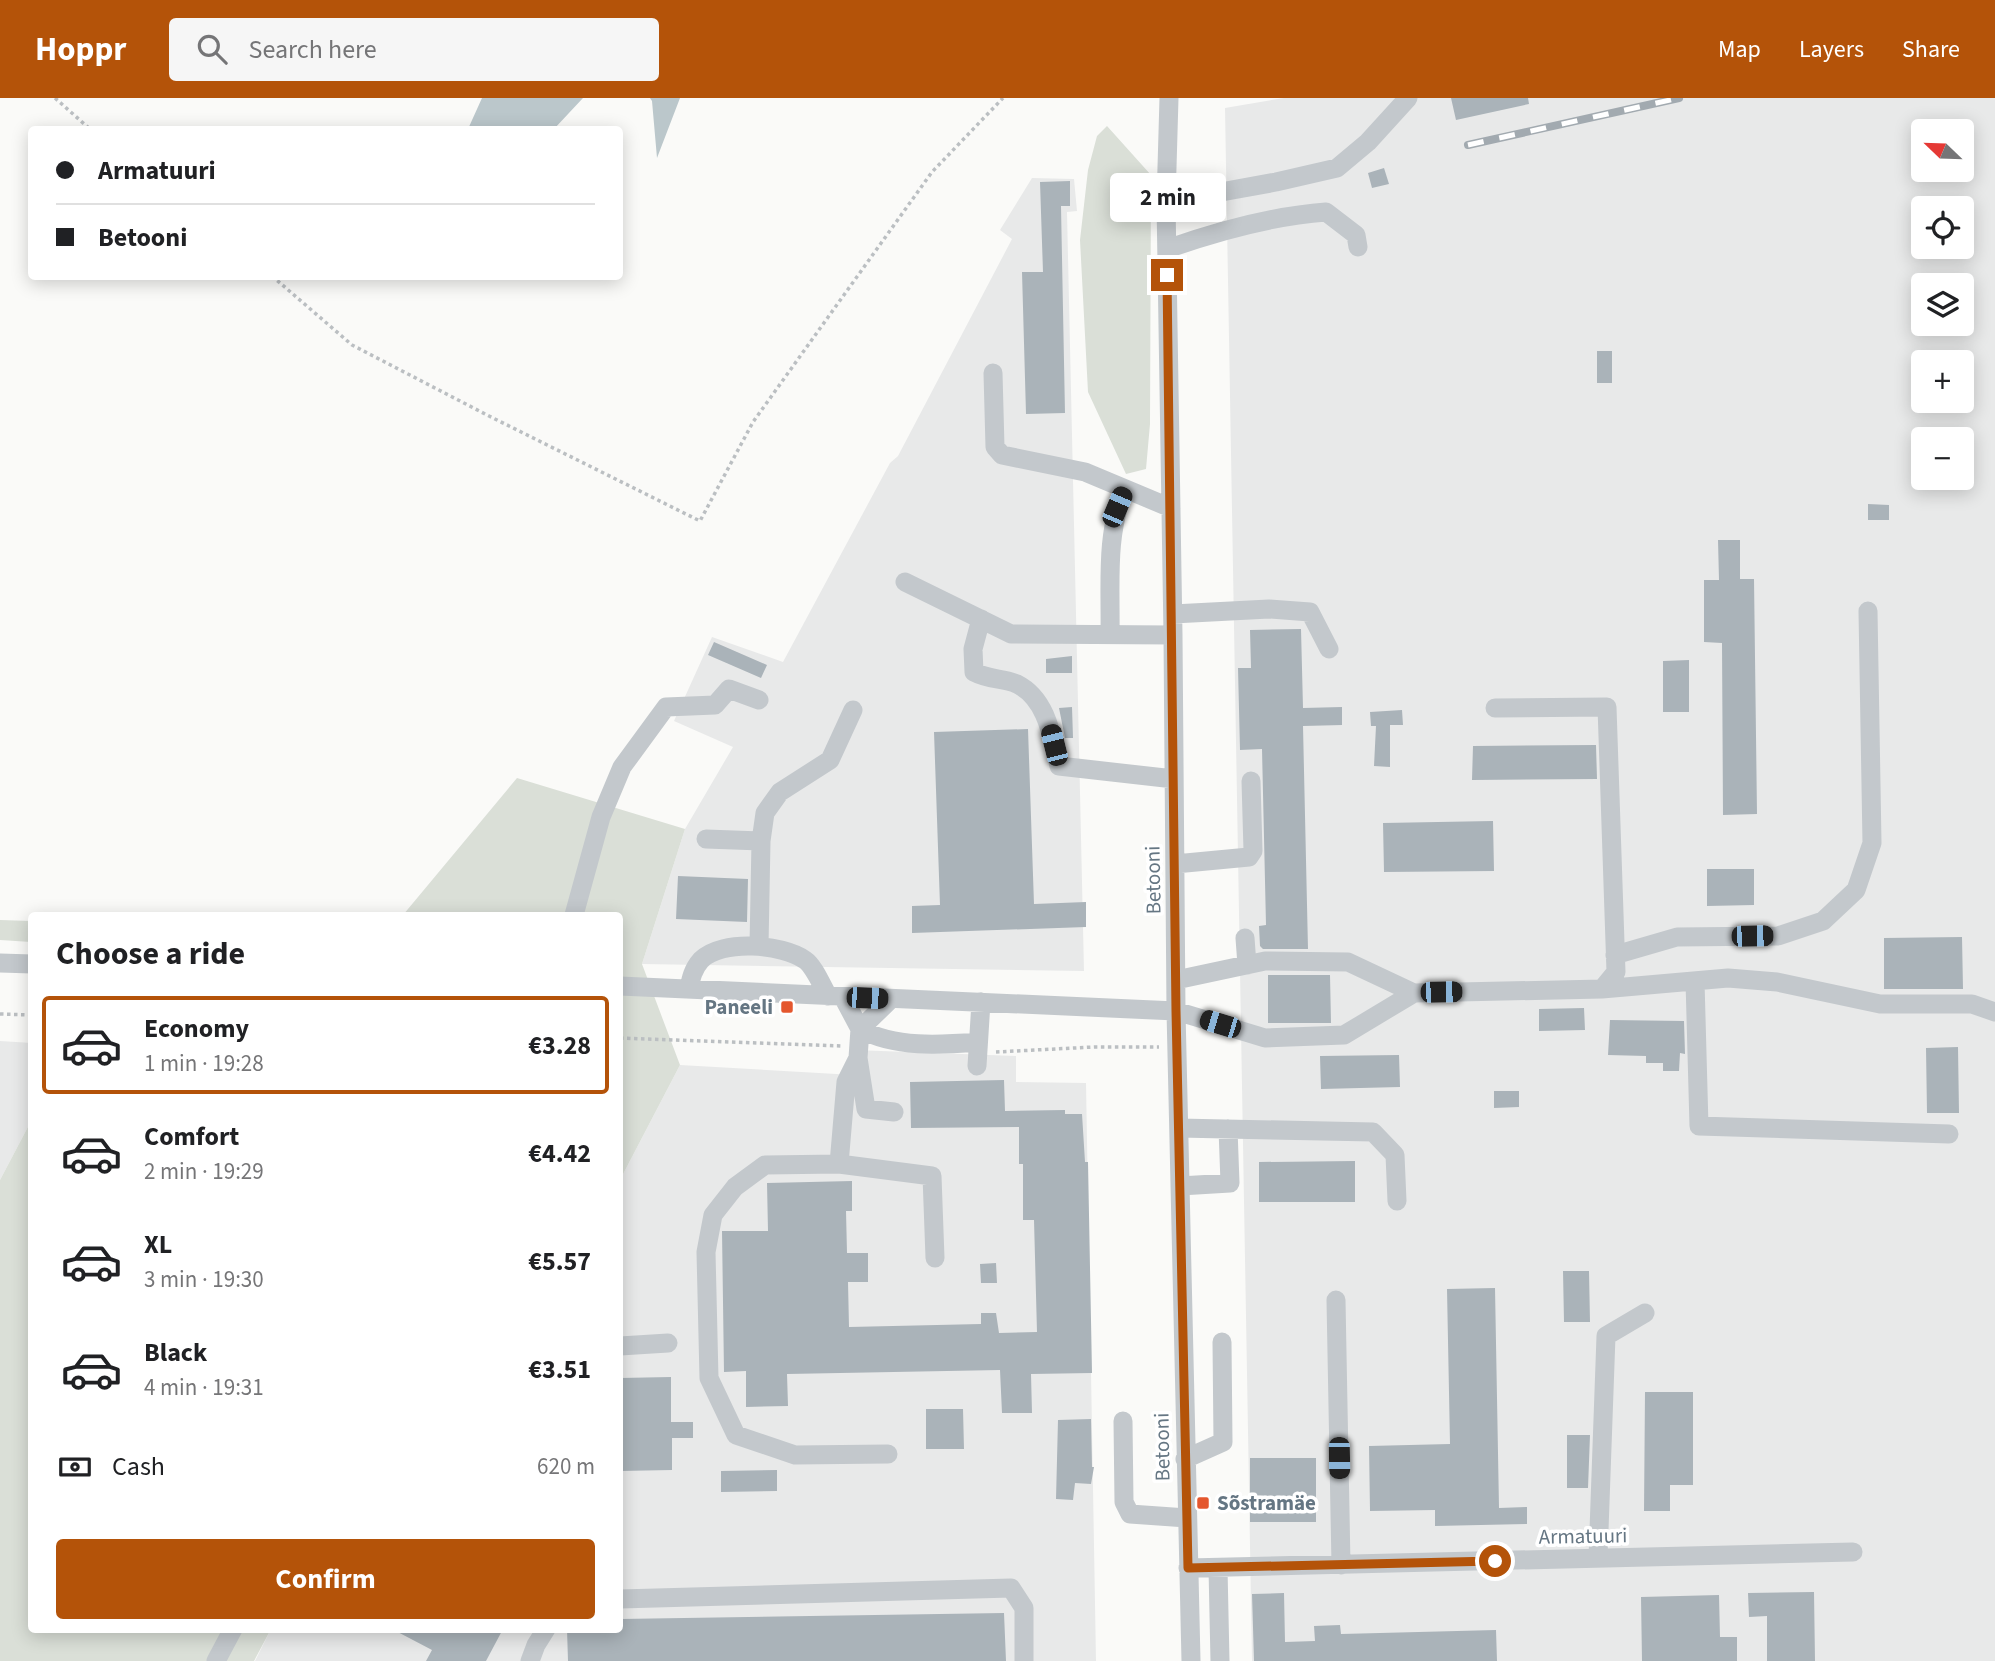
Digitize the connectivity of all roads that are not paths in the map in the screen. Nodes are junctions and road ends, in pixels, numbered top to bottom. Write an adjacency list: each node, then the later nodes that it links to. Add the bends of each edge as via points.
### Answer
1 (1169, 98): 3 (street, Betooni)
2 (1408, 98): 3 (street, via 1338,168)
3 (1166, 202): 5 (street, Betooni)
4 (1359, 247): 5 (street, via 1356,235 1326,212 1295,214)
5 (1167, 249): 8 (street, Betooni)
6 (993, 373): 7 (street, via 995,447 1002,455 1086,472)
7 (1125, 489): 8 (street); 13 (street, via 1111,543)
8 (1171, 508): 11 (street, Betooni)
9 (905, 582): 12 (street)
10 (1868, 611): 27 (street, via 1872,843 1856,890 1823,921 1778,936 1677,937)
11 (1173, 614): 14 (street, Betooni); 15 (street, via 1269,608 1310,612)
12 (982, 620): 13 (street, via 1011,634); 19 (street, via 973,649 974,672 1016,684 1035,696 1049,725 1059,766)
13 (1110, 634): 14 (street)
14 (1173, 635): 19 (street, Betooni)
15 (1329, 649)
16 (759, 700): 24 (street, via 729,689 715,705 666,707 622,767 601,817)
17 (1495, 708): 27 (street, via 1607,707)
18 (853, 710): 22 (street, via 830,760 780,792 765,813)
19 (1174, 779): 23 (street, Betooni)
20 (1251, 781): 23 (street, via 1253,851 1249,858)
21 (706, 839): 22 (street)
22 (761, 841): 26 (street)
23 (1175, 864): 31 (street, Betooni)
24 (575, 912)
25 (1245, 938): 30 (street)
26 (759, 946): 34 (street, via 726,948 703,958 692,972); 37 (street, via 806,960)
27 (1615, 955): 35 (street, via 1616,972)
28 (0, 963): 29 (street)
29 (28, 964)
30 (1247, 965): 31 (street); 36 (street, via 1348,962)
31 (1177, 980): 40 (street, Betooni)
32 (1695, 981): 35 (street); 41 (street, via 1777,982 1880,1004 1972,1004); 49 (street, via 1699,1126)
33 (623, 986): 34 (street)
34 (689, 989): 37 (street)
35 (1602, 989): 36 (street)
36 (1414, 993): 40 (street, via 1344,1035 1265,1038)
37 (835, 996): 38 (street); 42 (street)
38 (891, 999): 39 (street); 42 (street)
39 (981, 1003): 40 (street); 43 (street)
40 (1176, 1011): 47 (street, Betooni)
41 (1995, 1012)
42 (860, 1029): 43 (street, via 900,1042); 44 (street)
43 (978, 1042): 45 (street)
44 (858, 1058): 46 (street, via 866,1109); 50 (street, via 846,1083)
45 (977, 1066)
46 (894, 1112)
47 (1179, 1128): 48 (street); 51 (street, Betooni)
48 (1228, 1129): 51 (street, via 1230,1183); 52 (street, via 1373,1132 1395,1155)
49 (1949, 1134)
50 (839, 1164): 53 (street, via 932,1176); 60 (street, via 765,1165 736,1187 713,1215 706,1252 709,1378 736,1435 795,1455)
51 (1180, 1186): 61 (street, Betooni)
52 (1397, 1201)
53 (935, 1258)
54 (1336, 1300): 65 (street)
55 (1645, 1313): 64 (street, via 1606,1336)
56 (1222, 1342): 61 (street, via 1223,1443)
57 (668, 1343): 58 (street)
58 (623, 1346)
59 (1123, 1421): 62 (street, via 1124,1502 1130,1514)
60 (888, 1454)
61 (1185, 1459): 62 (street, Betooni)
62 (1187, 1518): 66 (street, Betooni)
63 (1853, 1552): 64 (street, Armatuuri)
64 (1598, 1558): 65 (street, Armatuuri)
65 (1341, 1565): 67 (street, Armatuuri)
66 (1188, 1568): 67 (street, Armatuuri); 74 (street, Betooni)
67 (1218, 1568): 75 (street)
68 (623, 1599): 73 (street, via 1011,1588 1024,1608)
69 (231, 1633): 71 (street)
70 (544, 1633): 72 (street)
71 (216, 1661)
72 (530, 1661)
73 (1024, 1661)
74 (1191, 1661)
75 (1220, 1661)

